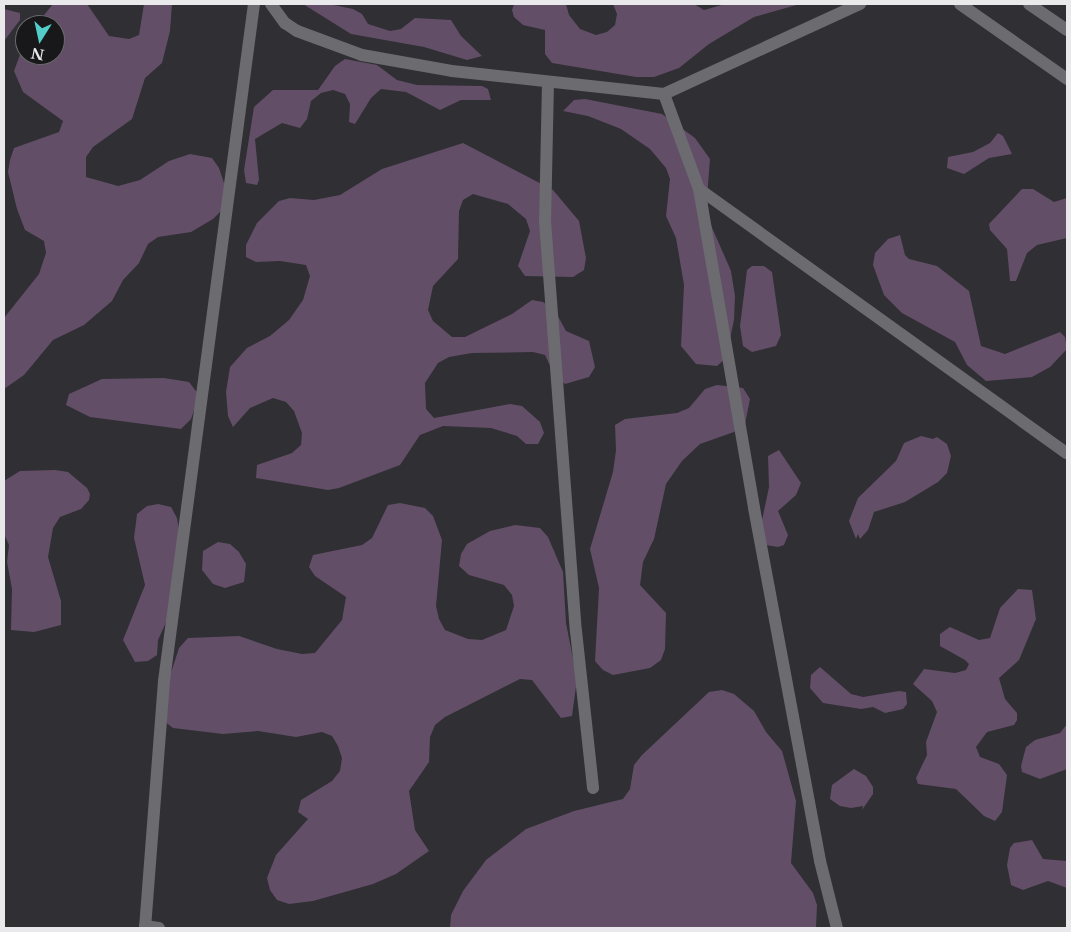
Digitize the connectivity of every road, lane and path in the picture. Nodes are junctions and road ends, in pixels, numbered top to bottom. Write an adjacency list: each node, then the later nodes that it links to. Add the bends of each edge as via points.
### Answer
1 (254, 4): 13 (street, via 164,681)
2 (271, 4): 8 (street, via 285,23 297,30 362,55 452,71)
3 (860, 4): 9 (street)
4 (960, 4): 7 (street)
5 (1029, 4): 6 (street)
6 (1067, 30)
7 (1067, 79)
8 (548, 82): 9 (street); 12 (street, via 545,221 576,631)
9 (664, 94): 10 (street)
10 (699, 189): 11 (street); 15 (street, via 754,508 820,861)
11 (1067, 453)
12 (593, 788)
13 (145, 927): 14 (street)
14 (159, 928)
15 (837, 928)

